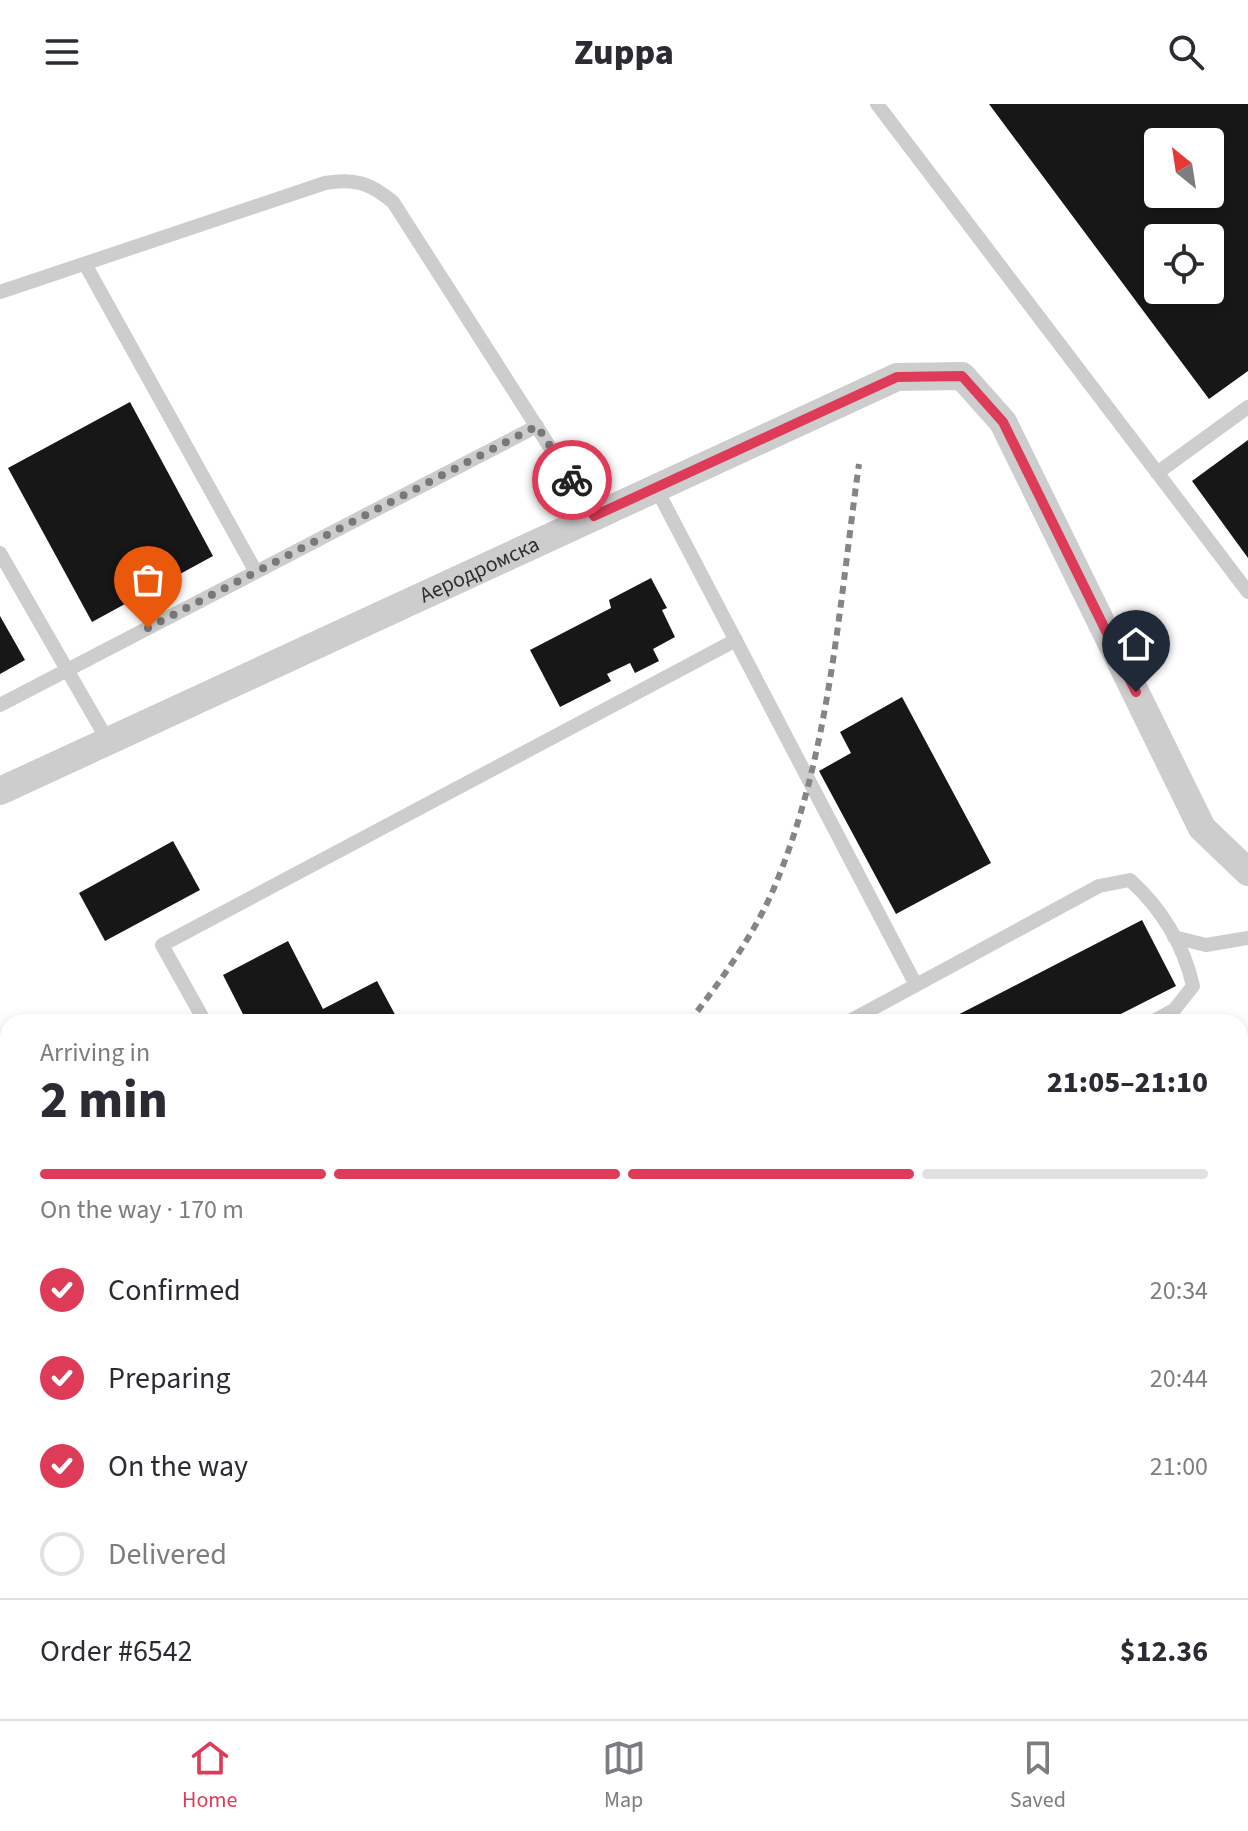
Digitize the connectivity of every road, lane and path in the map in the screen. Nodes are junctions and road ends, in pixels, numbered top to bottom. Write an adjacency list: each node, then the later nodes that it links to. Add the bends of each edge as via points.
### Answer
1 (877, 104): 6 (lane)
2 (85, 264): 3 (lane); 5 (lane, via 325,183 350,179 372,185 393,202); 10 (lane)
3 (0, 292)
4 (1248, 407): 6 (lane)
5 (537, 426): 8 (lane); 10 (lane)
6 (1157, 473): 11 (lane)
7 (656, 488): 8 (street, Аеродромска); 12 (lane); 17 (street, Аеродромска, via 897,377 962,376 1003,422 1202,828)
8 (594, 516): 15 (street, Аеродромска)
9 (0, 553): 13 (lane)
10 (256, 572): 13 (lane)
11 (1248, 592)
12 (736, 640): 20 (lane); 21 (lane, via 162,945)
13 (67, 670): 14 (lane); 15 (lane)
14 (0, 705)
15 (108, 741): 16 (street, Аеродромска)
16 (0, 791)
17 (1248, 872)
18 (1174, 937): 19 (lane, via 1206,945); 20 (lane, via 1154,901 1130,880 1099,886); 23 (lane, via 1188,962 1193,986)
19 (1248, 938)
20 (916, 985): 22 (lane)
21 (201, 1014)
22 (863, 1014)
23 (1167, 1014)

